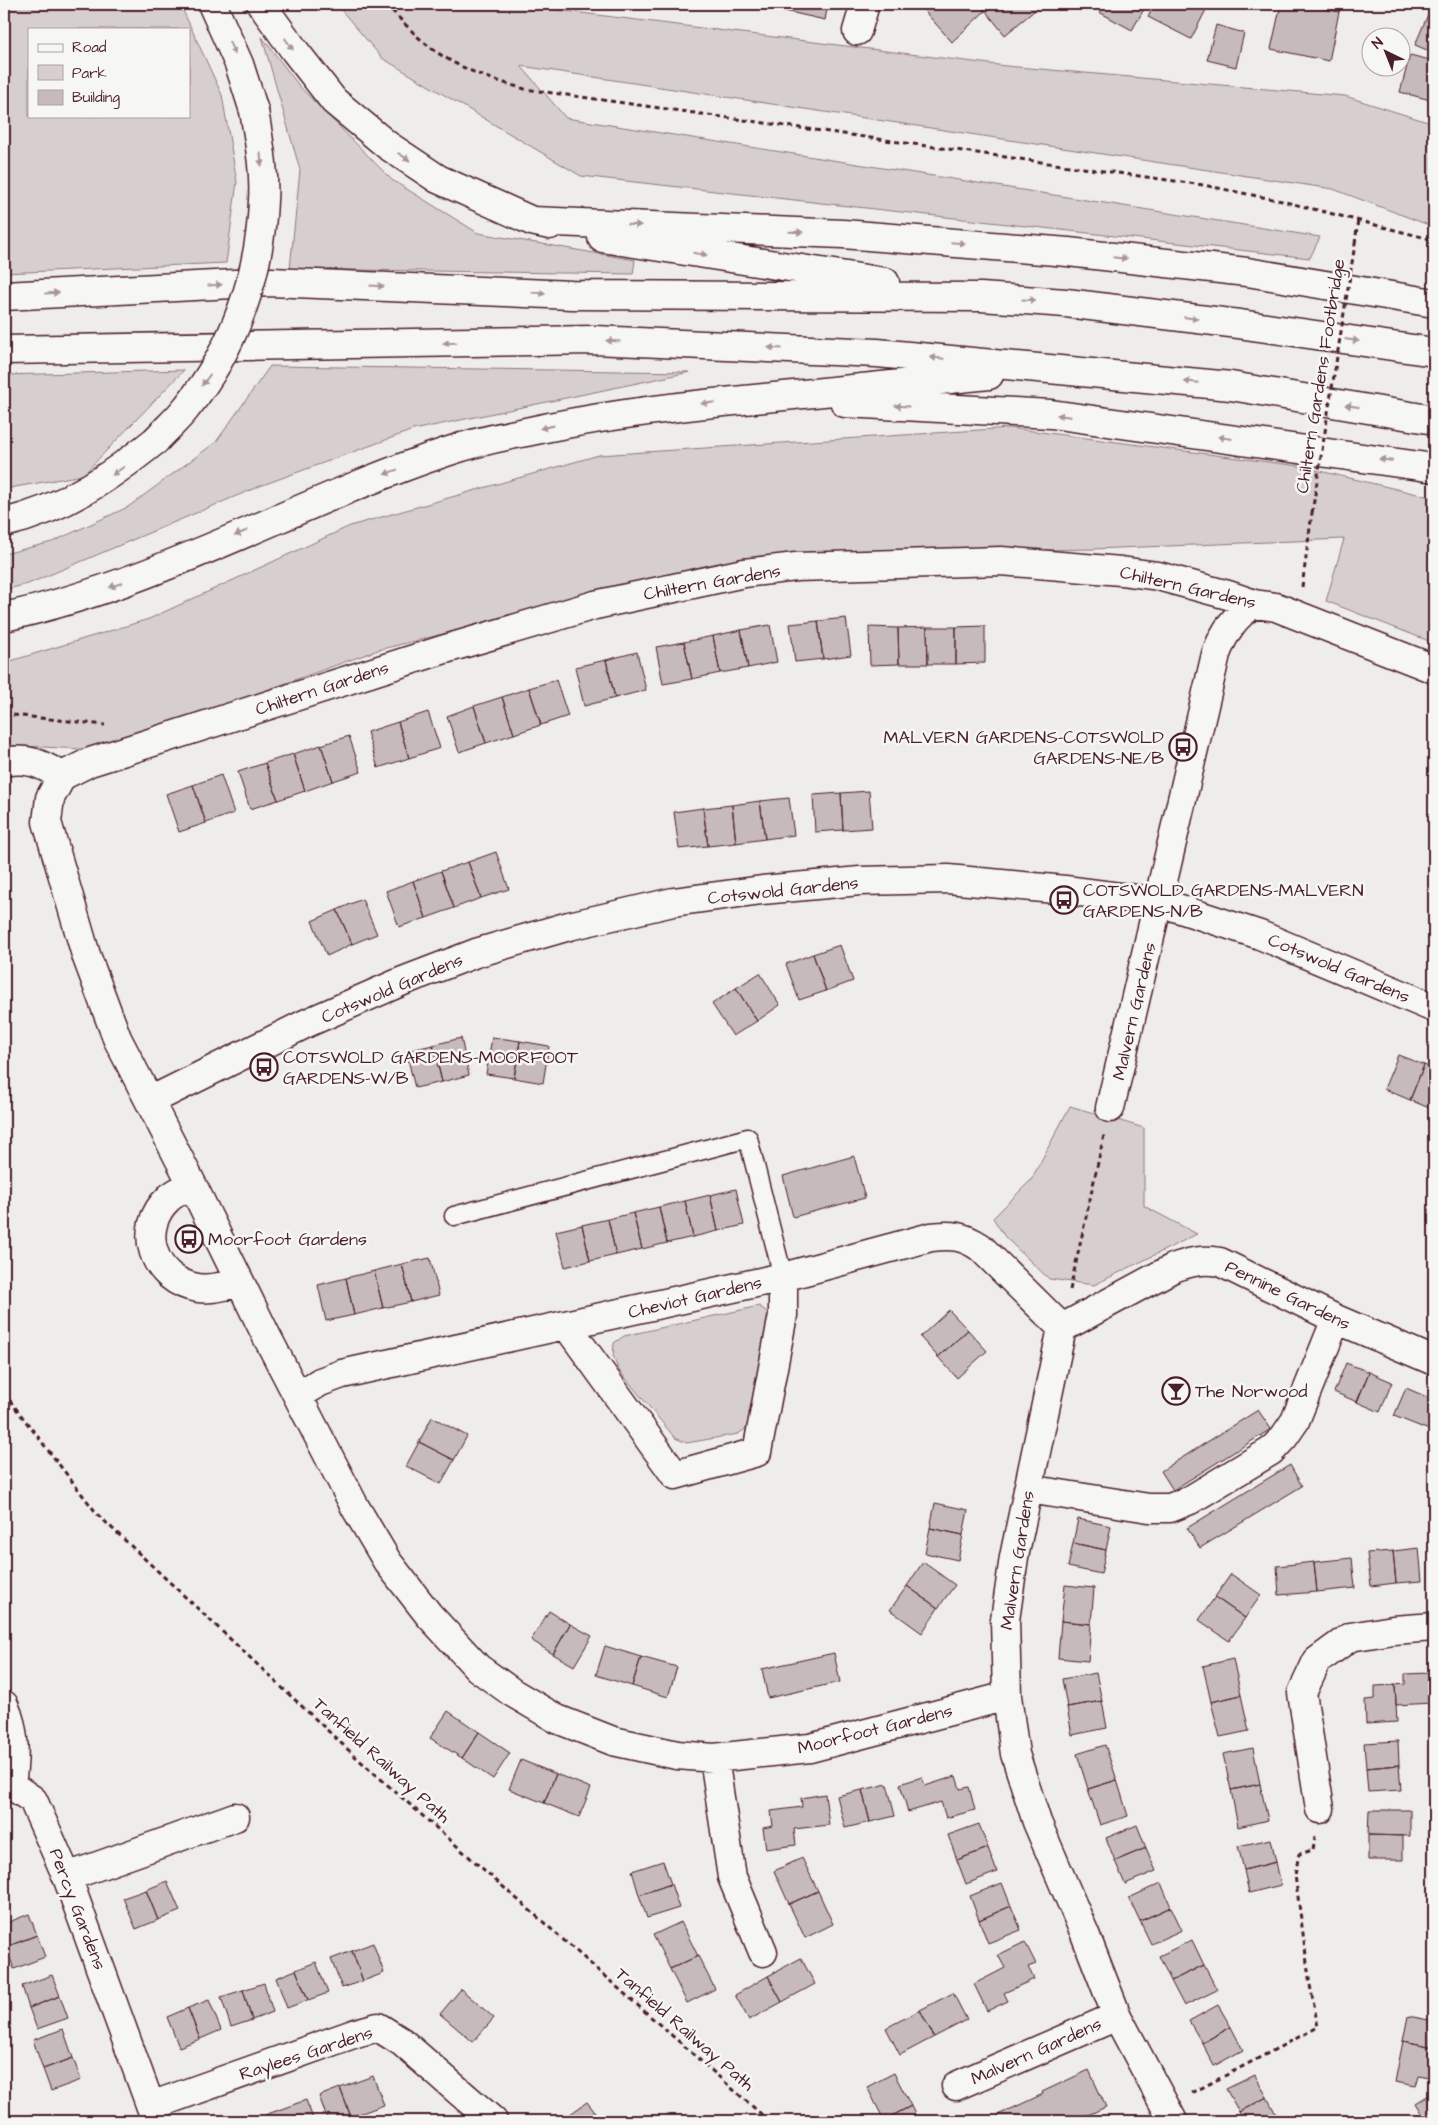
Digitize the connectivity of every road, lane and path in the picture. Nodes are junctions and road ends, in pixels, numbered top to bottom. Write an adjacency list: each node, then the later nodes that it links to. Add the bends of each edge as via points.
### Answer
1 (212, 4): 18 (main road, one-way to 18, bridge, via 239,64 254,111 262,155 264,200 259,245 249,289 234,331 213,371 187,408 156,440 115,473 70,500)
2 (261, 4): 7 (main road, one-way to 7, via 334,101 387,145 438,179)
3 (386, 4): 6 (path, via 445,58 491,80 524,89 1203,185)
4 (865, 4): 5 (main road)
5 (857, 31)
6 (1358, 220): 8 (path); 20 (path, Chiltern Gardens Footbridge, bridge)
7 (532, 221): 10 (main road, one-way to 10, via 620,242); 11 (main road, one-way to 11, via 843,234 1068,252 1247,272)
8 (1434, 240)
9 (4, 296): 10 (main road, one-way to 10, via 271,282 572,295)
10 (981, 297): 13 (main road, one-way to 13, via 1066,303 1239,324)
11 (1434, 303)
12 (4, 350): 14 (main road, one-way to 12, via 877,353 594,340)
13 (1434, 352)
14 (1056, 368): 15 (main road); 16 (main road, one-way to 14, via 1231,386)
15 (756, 399): 17 (main road, one-way to 15, via 1051,414); 21 (main road, one-way to 21, via 656,408 567,423 448,451 344,489 89,595)
16 (1434, 420)
17 (1434, 468)
18 (4, 523)
19 (1254, 604): 20 (main road, Chiltern Gardens, via 1276,606); 24 (main road, Chiltern Gardens, via 1158,576 1001,561 796,567 744,573 595,605); 27 (main road, Malvern Gardens, via 1234,620 1216,654)
20 (1298, 615): 22 (main road, Chiltern Gardens)
21 (4, 617)
22 (1434, 669)
23 (4, 714): 24 (path, via 111,726)
24 (146, 744): 26 (main road, Chiltern Gardens, via 90,762)
25 (4, 762): 26 (main road, via 24,760 40,764)
26 (62, 776): 29 (main road, Moorfoot Gardens, via 50,798 47,822 89,964 117,1038)
27 (1159, 902): 28 (main road, Cotswold Gardens, via 1260,935); 29 (main road, Cotswold Gardens, via 1065,890 938,880 860,880 673,902 569,926 476,953 307,1024); 30 (main road, Malvern Gardens)
28 (1434, 1008)
29 (150, 1101): 31 (main road, Moorfoot Gardens)
30 (1110, 1108): 37 (path)
31 (192, 1184): 34 (main road, Moorfoot Gardens); 34 (main road, via 170,1198 158,1212 151,1236 156,1260 166,1274 181,1284 199,1288)
32 (454, 1216): 33 (lane, via 748,1138)
33 (783, 1277): 36 (main road, Cheviot Gardens); 36 (main road, via 782,1315 757,1452 675,1475); 37 (main road, Cheviot Gardens, via 931,1237 967,1238)
34 (240, 1282): 40 (main road, Moorfoot Gardens)
35 (1336, 1319): 37 (main road, Pennine Gardens, via 1220,1262 1204,1260 1173,1268); 38 (main road, Pennine Gardens); 41 (main road, via 1295,1421 1284,1437 1271,1451 1190,1500 1170,1508 1149,1508)
36 (566, 1326): 40 (main road, Cheviot Gardens, via 342,1374 320,1382)
37 (1062, 1328): 41 (main road, Malvern Gardens)
38 (1434, 1362)
39 (4, 1393): 56 (path, Tanfield Railway Path, via 98,1515 357,1758)
40 (298, 1396): 45 (main road, Moorfoot Gardens, via 355,1507 387,1561 429,1615 478,1668 557,1719 604,1737 677,1755)
41 (1028, 1489): 43 (main road, Malvern Gardens, via 1004,1620)
42 (1434, 1627): 47 (main road, via 1350,1637 1317,1661 1302,1693)
43 (1006, 1696): 45 (main road, Moorfoot Gardens, via 810,1748); 51 (main road, Malvern Gardens, via 1015,1754 1037,1822)
44 (4, 1705): 46 (main road, Percy Gardens, via 10,1718 15,1756)
45 (714, 1758): 50 (main road, via 732,1877)
46 (7, 1785): 49 (main road, Percy Gardens, via 34,1800)
47 (1320, 1809): 54 (path, via 1313,1850 1299,1854 1294,1875 1318,2027)
48 (235, 1817): 49 (main road)
49 (67, 1877): 53 (main road, Percy Gardens)
50 (763, 1952)
51 (1117, 2016): 52 (main road, Malvern Gardens); 54 (main road, Malvern Gardens)
52 (956, 2086)
53 (154, 2114): 55 (main road, Raylees Gardens, via 378,2027 402,2042)
54 (1169, 2114)
55 (493, 2121)
56 (769, 2121)

